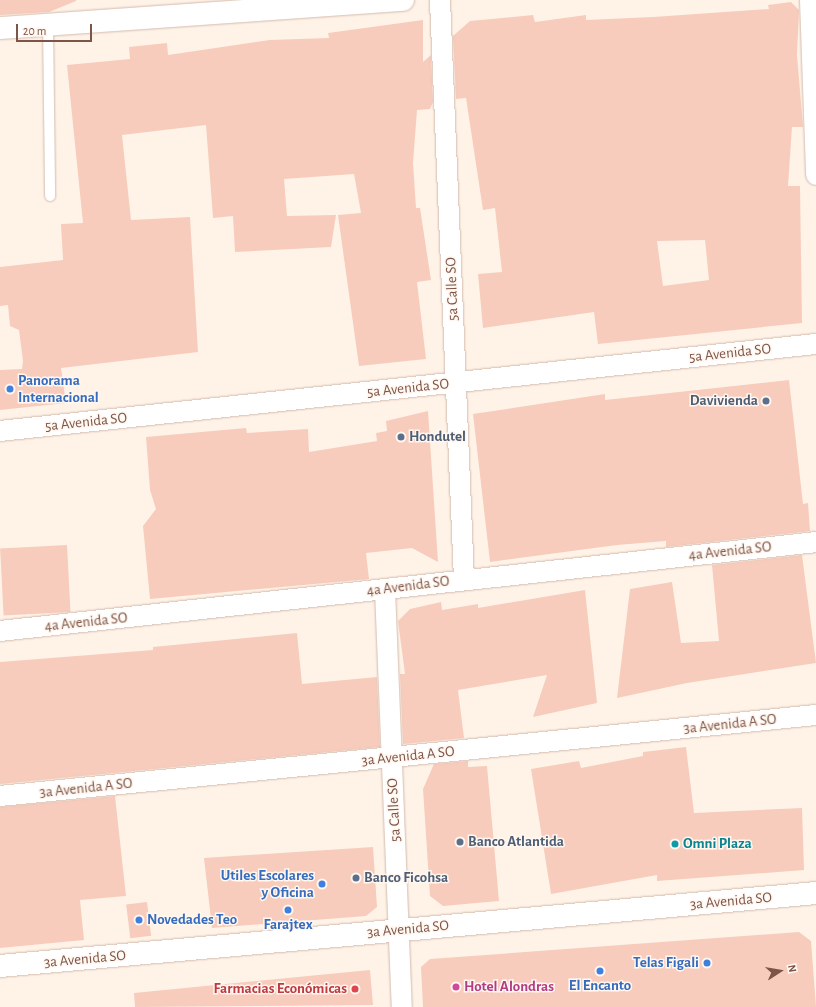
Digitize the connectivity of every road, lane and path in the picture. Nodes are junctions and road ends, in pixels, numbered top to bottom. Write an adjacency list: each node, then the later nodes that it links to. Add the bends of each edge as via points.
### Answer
1 (403, 0): 4 (street)
2 (440, 0): 9 (street, 5a Calle SO)
3 (810, 0): 6 (street)
4 (48, 24): 5 (street); 7 (lane)
5 (0, 28)
6 (816, 175)
7 (50, 196)
8 (816, 344): 9 (street, 5a Avenida SO)
9 (456, 383): 10 (street, 5a Avenida SO); 12 (street, 5a Calle SO)
10 (0, 431)
11 (816, 542): 12 (street, 4a Avenida SO)
12 (464, 579): 13 (street, 4a Avenida SO)
13 (385, 590): 14 (street, 4a Avenida SO); 16 (street, 5a Calle SO)
14 (0, 631)
15 (816, 715): 16 (street, 3a Avenida A SO)
16 (392, 757): 17 (street, 3a Avenida A SO); 19 (street, 5a Calle SO)
17 (0, 796)
18 (816, 893): 19 (street, 3a Avenida SO)
19 (399, 930): 20 (street, 3a Avenida SO); 21 (street, 5a Calle SO)
20 (0, 966)
21 (402, 1007)

